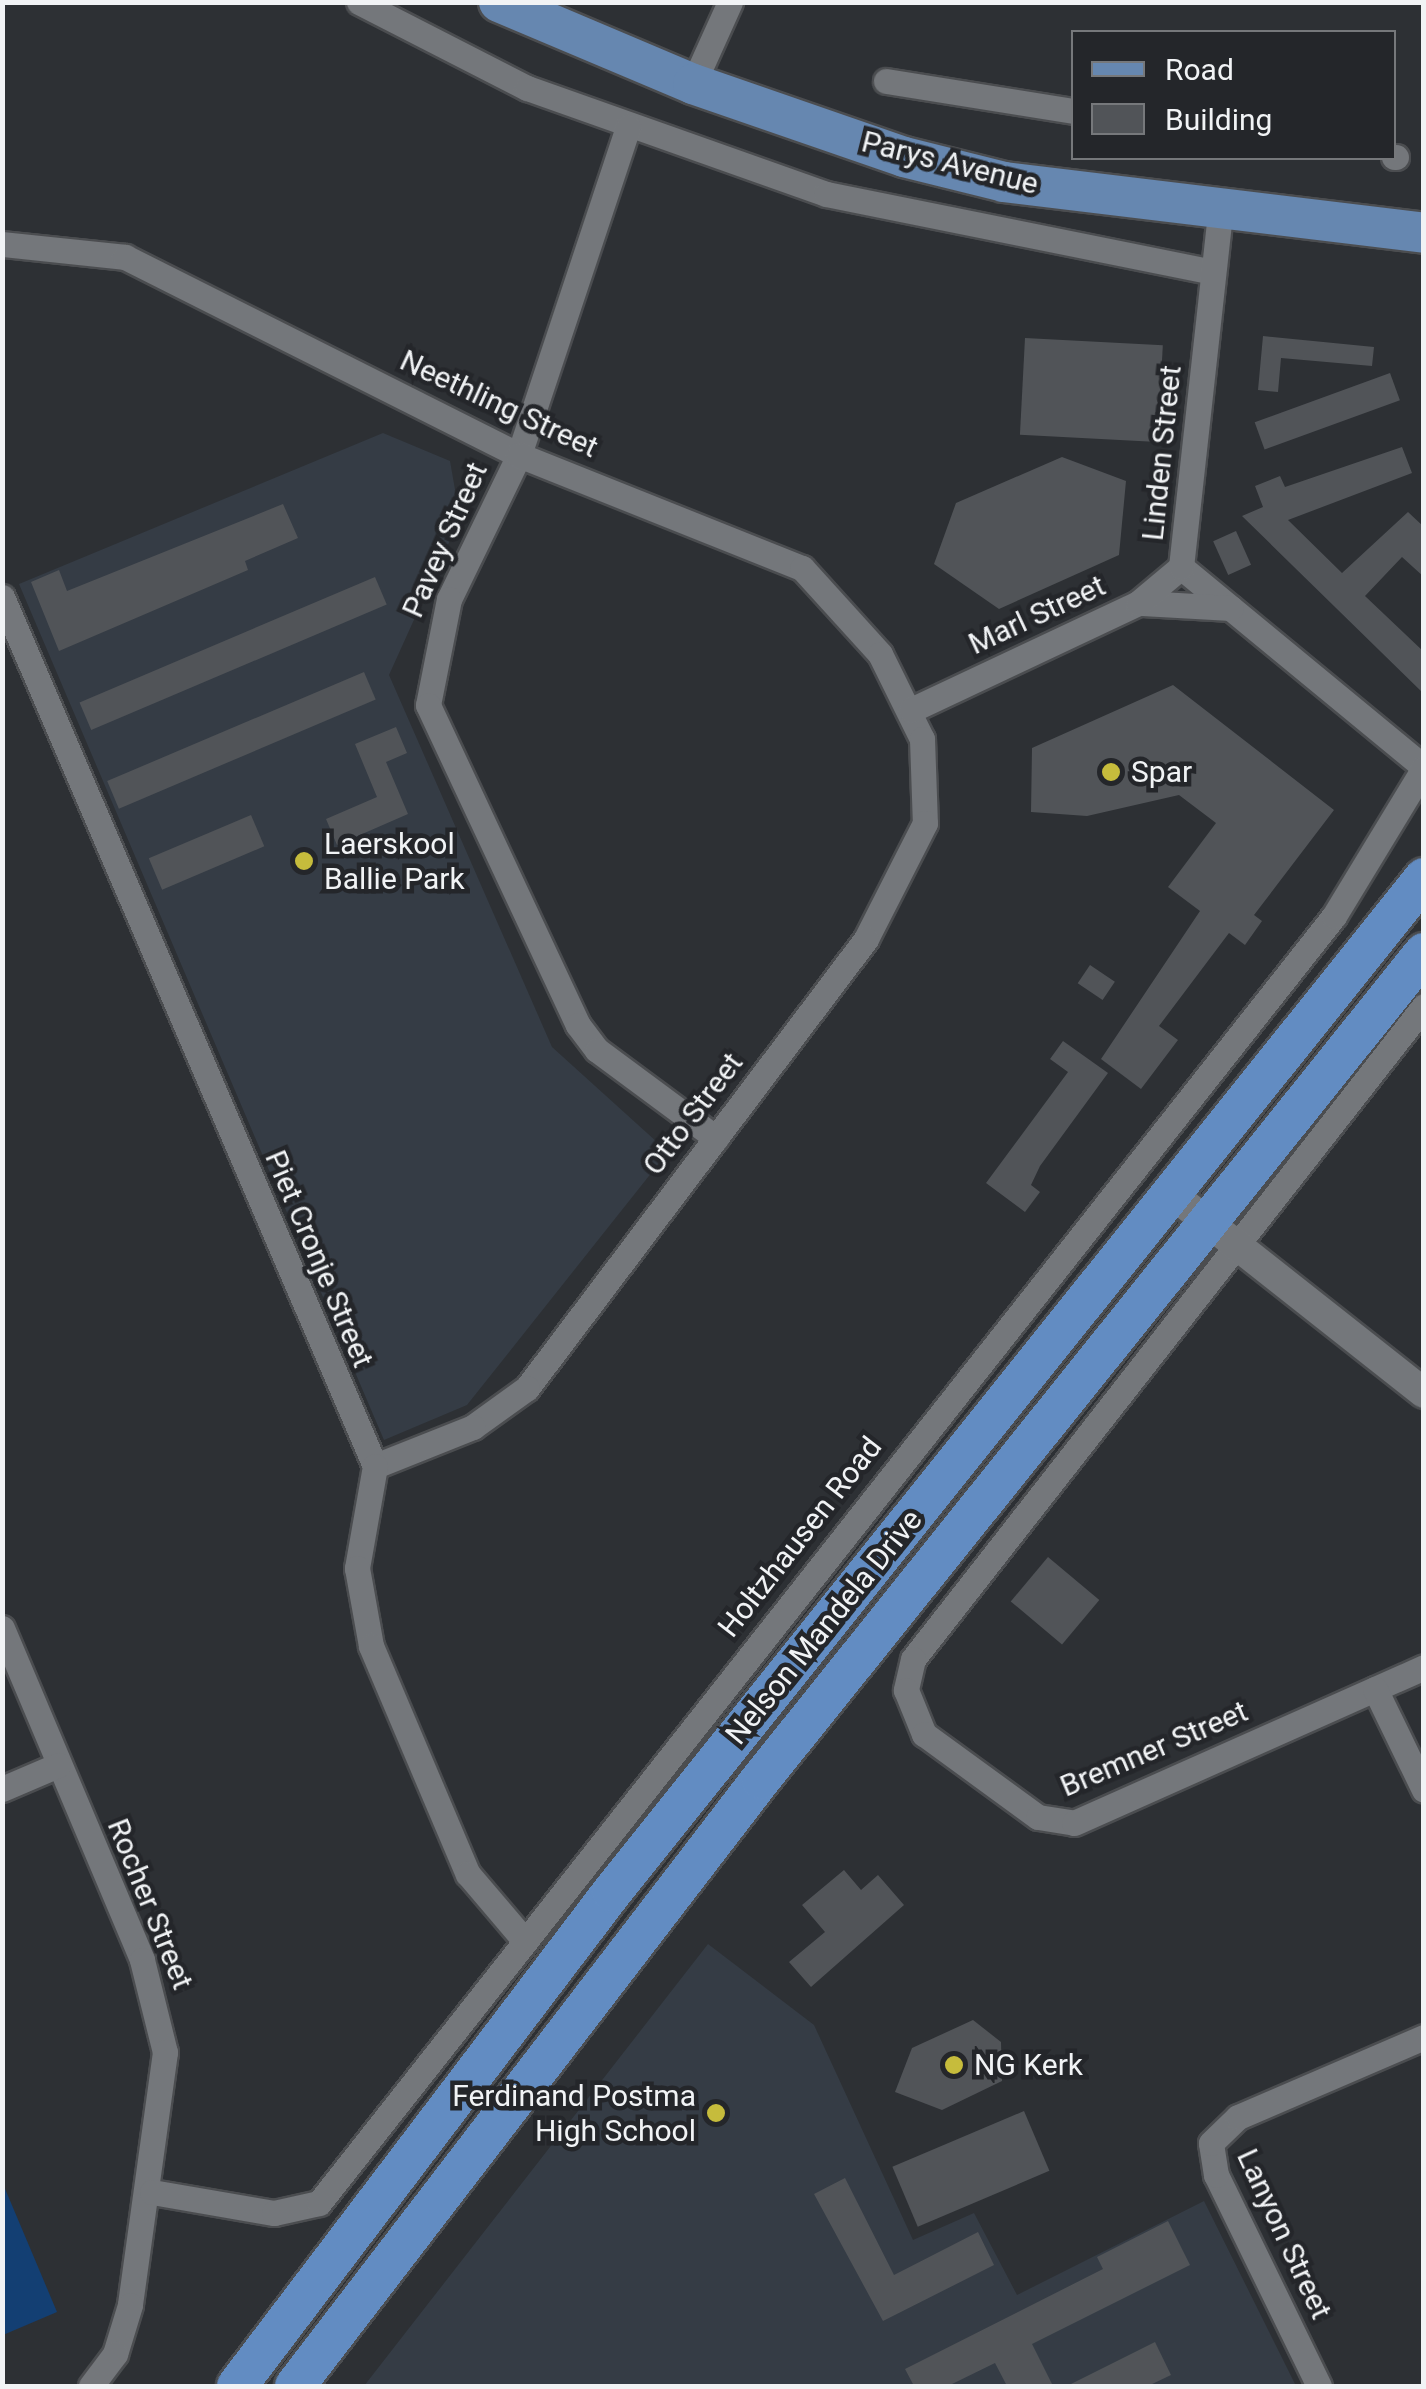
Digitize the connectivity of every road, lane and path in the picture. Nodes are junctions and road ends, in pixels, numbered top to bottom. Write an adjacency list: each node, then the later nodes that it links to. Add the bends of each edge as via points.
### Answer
1 (359, 2): 7 (street, Parys Avenue)
2 (499, 2): 5 (main road, Parys Avenue)
3 (730, 2): 5 (street)
4 (886, 82): 6 (street)
5 (693, 84): 8 (main road, Parys Avenue, via 1004,182)
6 (1071, 111)
7 (628, 127): 11 (street, Parys Avenue, via 826,194); 12 (street, Pavey Street)
8 (1220, 211): 9 (main road, Parys Avenue); 11 (street, Linden Street)
9 (1424, 232)
10 (2, 244): 12 (street, Neethling Street, via 125,257)
11 (1212, 272): 13 (street, Linden Street)
12 (519, 455): 18 (street, Neethling Street, via 802,568 856,622); 23 (street, Pavey Street, via 449,599 428,705 578,1025 597,1050)
13 (1189, 523): 14 (street, Linden Street); 17 (street)
14 (1181, 567): 16 (street, Marl Street); 17 (street, Linden Street)
15 (2, 597): 28 (street, Piet Cronje Street)
16 (1138, 604): 17 (street); 18 (street, Marl Street)
17 (1231, 608): 19 (street, Linden Street)
18 (911, 710): 23 (street, Otto Street, via 930,804 901,884)
19 (1424, 768): 35 (street, Holtzhausen Road, via 1334,916)
20 (1424, 878): 24 (highway, Nelson Mandela Drive)
21 (1424, 953): 25 (highway, Nelson Mandela Drive)
22 (1424, 1006): 26 (street)
23 (716, 1138): 28 (street, Otto Street, via 527,1388 473,1427)
24 (1172, 1194): 25 (street); 39 (highway, Nelson Mandela Drive, via 612,1892)
25 (1207, 1223): 26 (street); 40 (highway, Nelson Mandela Drive, via 761,1779)
26 (1241, 1247): 27 (street); 31 (street, Bremner Street, via 913,1659 908,1709 924,1734 1038,1816 1074,1822)
27 (1424, 1392)
28 (375, 1466): 35 (street, via 357,1568 371,1646 468,1874)
29 (2, 1628): 32 (street, Rocher Street)
30 (1424, 1667): 31 (street, Bremner Street)
31 (1375, 1689): 34 (street)
32 (58, 1766): 33 (street); 37 (street, Rocher Street, via 160,2016)
33 (2, 1789)
34 (1424, 1790)
35 (525, 1941): 37 (street, Holtzhausen Road, via 312,2208 274,2213)
36 (1424, 2037): 41 (street, Lanyon Street, via 1238,2117 1210,2154)
37 (152, 2192): 38 (street, Rocher Street, via 115,2354)
38 (91, 2386)
39 (237, 2386)
40 (295, 2386)
41 (1319, 2386)

